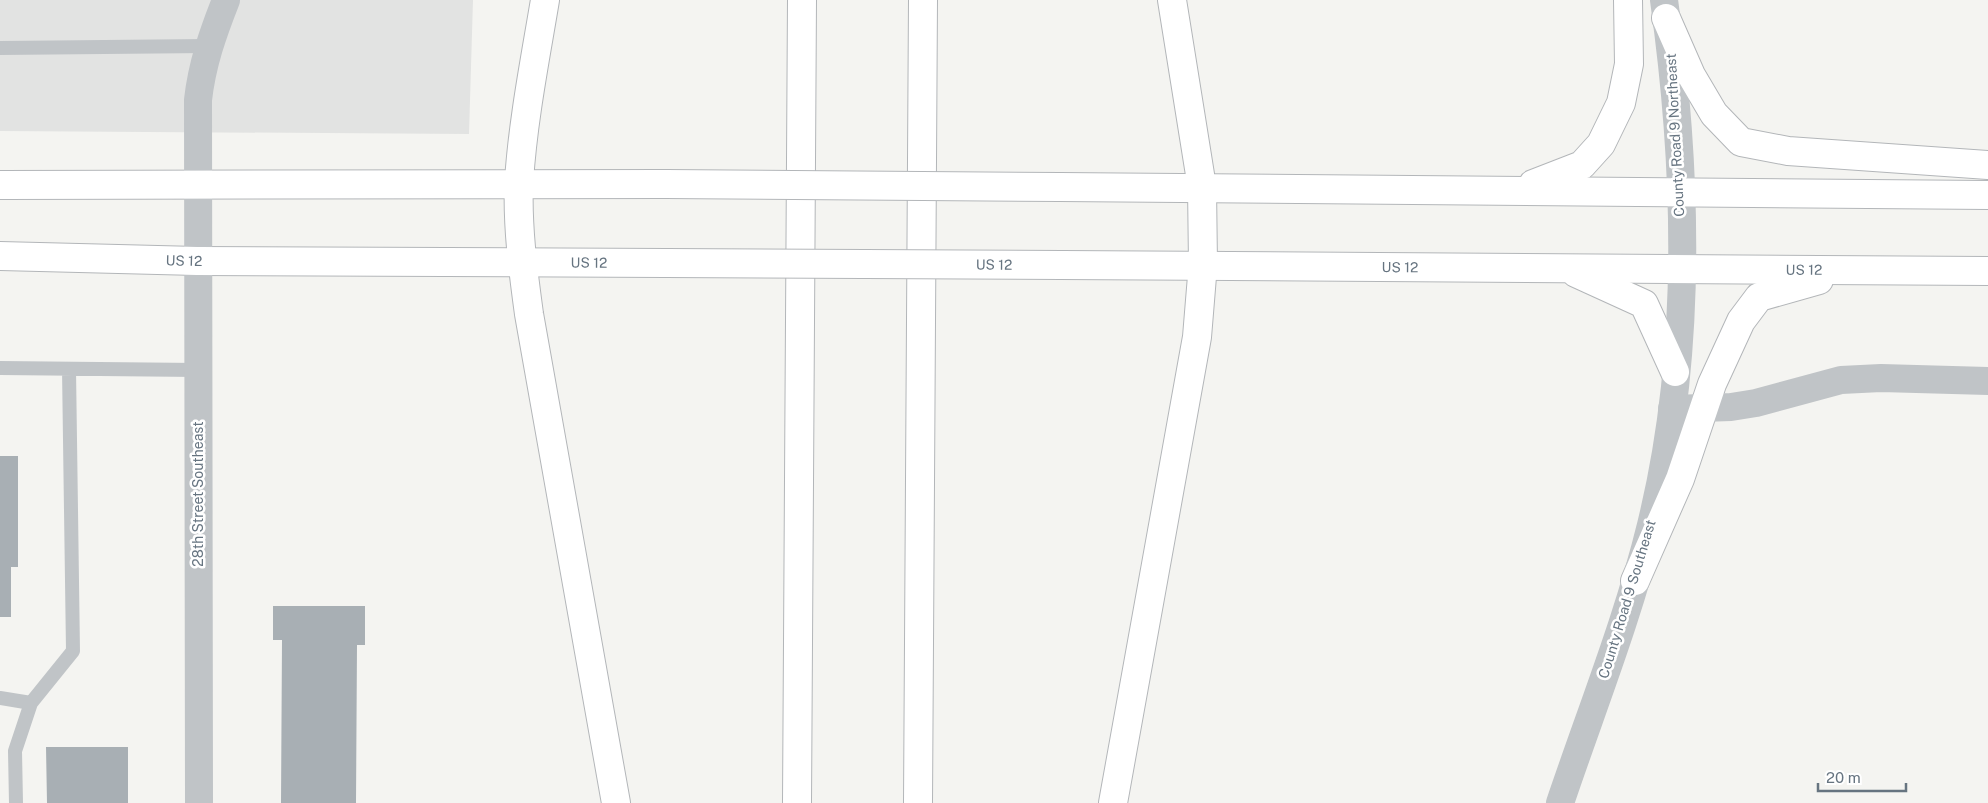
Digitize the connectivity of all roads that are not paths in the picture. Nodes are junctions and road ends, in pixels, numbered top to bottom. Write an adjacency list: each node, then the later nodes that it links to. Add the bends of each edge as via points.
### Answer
1 (226, 0): 8 (street, 28th Street Southeast)
2 (545, 0): 11 (highway, via 523,136)
3 (802, 0): 39 (highway)
4 (923, 0): 40 (highway)
5 (1172, 0): 14 (highway)
6 (1628, 0): 15 (highway, via 1630,64 1621,103 1601,144 1582,165)
7 (1665, 9): 10 (highway, via 1692,75 1714,114 1741,142 1788,151); 16 (street, County Road 9 Northeast, via 1677,116)
8 (208, 46): 9 (lane); 12 (street, 28th Street Southeast, via 198,100)
9 (0, 48)
10 (1988, 165)
11 (519, 183): 12 (highway); 14 (highway, bridge); 20 (highway)
12 (197, 184): 13 (highway); 19 (street, 28th Street Southeast)
13 (0, 185)
14 (1202, 187): 15 (highway); 21 (highway)
15 (1514, 190): 16 (highway)
16 (1680, 192): 17 (highway); 23 (street, County Road 9 Northeast)
17 (1988, 195)
18 (0, 256): 19 (highway, US 12 / US 12)
19 (197, 262): 20 (highway, US 12 / US 12); 28 (street, 28th Street Southeast)
20 (522, 262): 21 (highway, US 12 / US 12, bridge); 38 (highway)
21 (1203, 264): 22 (highway, US 12 / US 12); 41 (highway, via 1197,337)
22 (1565, 269): 23 (highway, US 12 / US 12); 29 (highway, via 1644,304)
23 (1681, 270): 24 (highway, US 12 / US 12); 29 (street, County Road 9 Southeast)
24 (1862, 271): 25 (highway, US 12 / US 12); 32 (highway, via 1799,284 1759,298 1741,321)
25 (1988, 271)
26 (0, 368): 27 (lane)
27 (69, 369): 28 (lane); 35 (lane, via 74,650)
28 (198, 370): 37 (street, 28th Street Southeast)
29 (1675, 372): 31 (street, County Road 9 Southeast)
30 (1988, 381): 32 (street, via 1840,380 1756,404)
31 (1672, 409): 32 (street); 33 (street, County Road 9 Southeast, via 1664,466)
32 (1704, 409): 33 (highway, via 1680,479)
33 (1635, 582): 42 (street, County Road 9 Southeast)
34 (0, 698): 35 (lane)
35 (31, 703): 36 (lane, via 15,751)
36 (16, 803)
37 (199, 803)
38 (616, 803)
39 (797, 803)
40 (918, 803)
41 (1113, 803)
42 (1560, 803)

